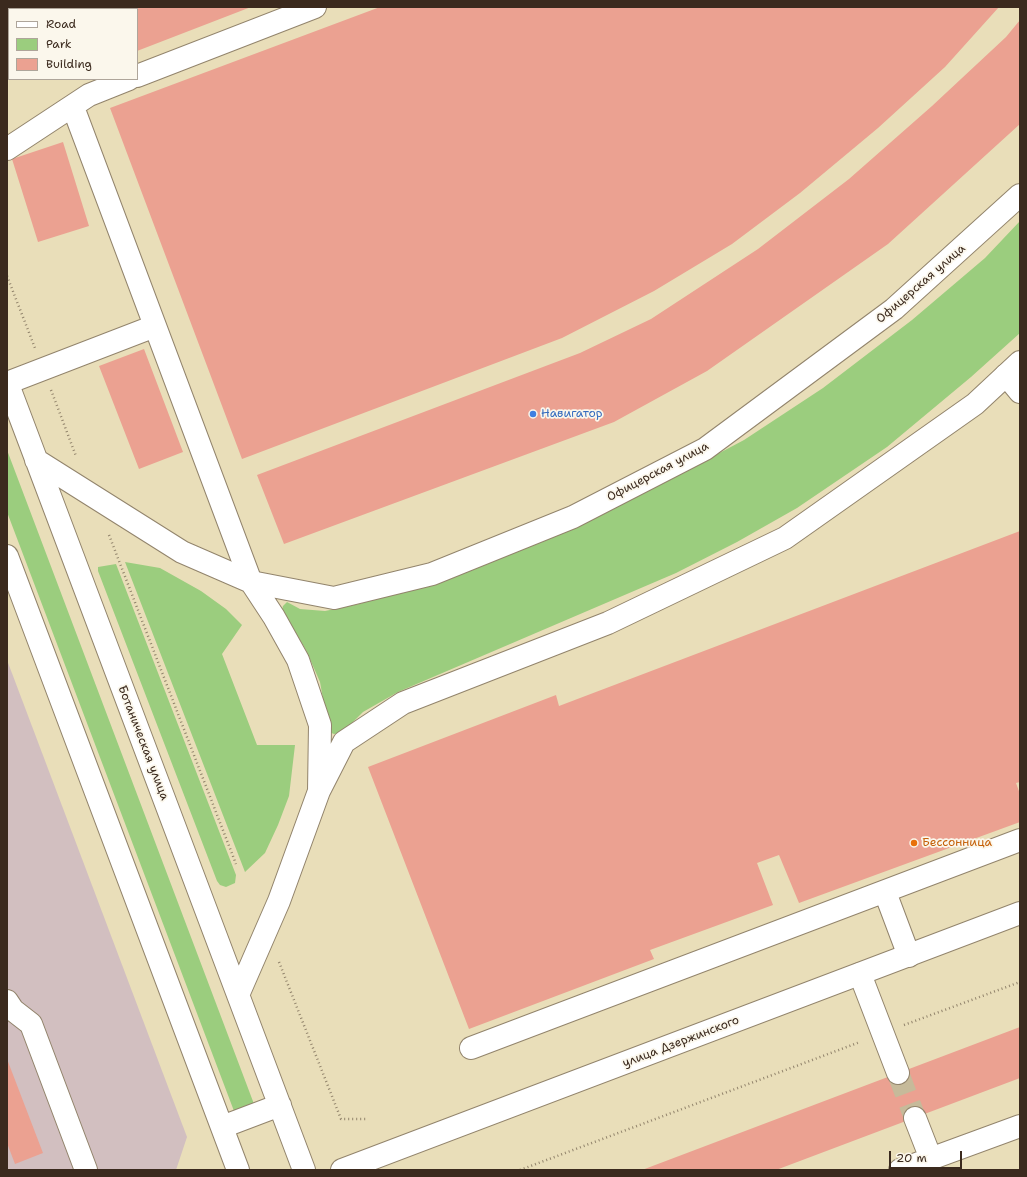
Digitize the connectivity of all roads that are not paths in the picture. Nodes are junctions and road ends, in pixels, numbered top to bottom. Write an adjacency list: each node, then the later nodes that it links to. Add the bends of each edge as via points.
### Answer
1 (315, 7): 2 (main road)
2 (138, 76)
3 (126, 80): 4 (main road)
4 (82, 94): 5 (main road); 7 (main road)
5 (7, 148)
6 (1020, 195): 13 (main road, Офицерская улица, via 894,309 705,449 573,517 432,574 334,598)
7 (155, 326): 9 (main road); 13 (main road)
8 (1013, 368): 10 (main road); 14 (main road, via 976,404 785,538 608,623 403,703 344,742)
9 (7, 382): 11 (main road, Ботаническая улица)
10 (1020, 392)
11 (36, 460): 13 (main road, Офицерская улица, via 182,552); 20 (main road, Ботаническая улица)
12 (7, 556): 26 (main road)
13 (251, 582): 14 (main road, via 298,660 320,725)
14 (319, 791): 20 (main road, via 279,901)
15 (1020, 840): 16 (main road)
16 (885, 892): 18 (main road); 22 (main road)
17 (1020, 913): 18 (main road, улица Дзержинского)
18 (909, 956): 19 (main road, улица Дзержинского)
19 (860, 974): 23 (main road); 32 (main road, улица Дзержинского)
20 (238, 995): 24 (main road, Ботаническая улица)
21 (7, 1001): 29 (main road, via 13,1010 31,1024)
22 (471, 1048)
23 (898, 1073)
24 (280, 1105): 26 (main road); 31 (main road, Ботаническая улица)
25 (915, 1118): 28 (main road)
26 (222, 1126): 30 (main road)
27 (1020, 1126): 28 (main road)
28 (931, 1159): 33 (main road)
29 (86, 1170)
30 (238, 1170)
31 (304, 1170)
32 (342, 1170)
33 (900, 1170)

